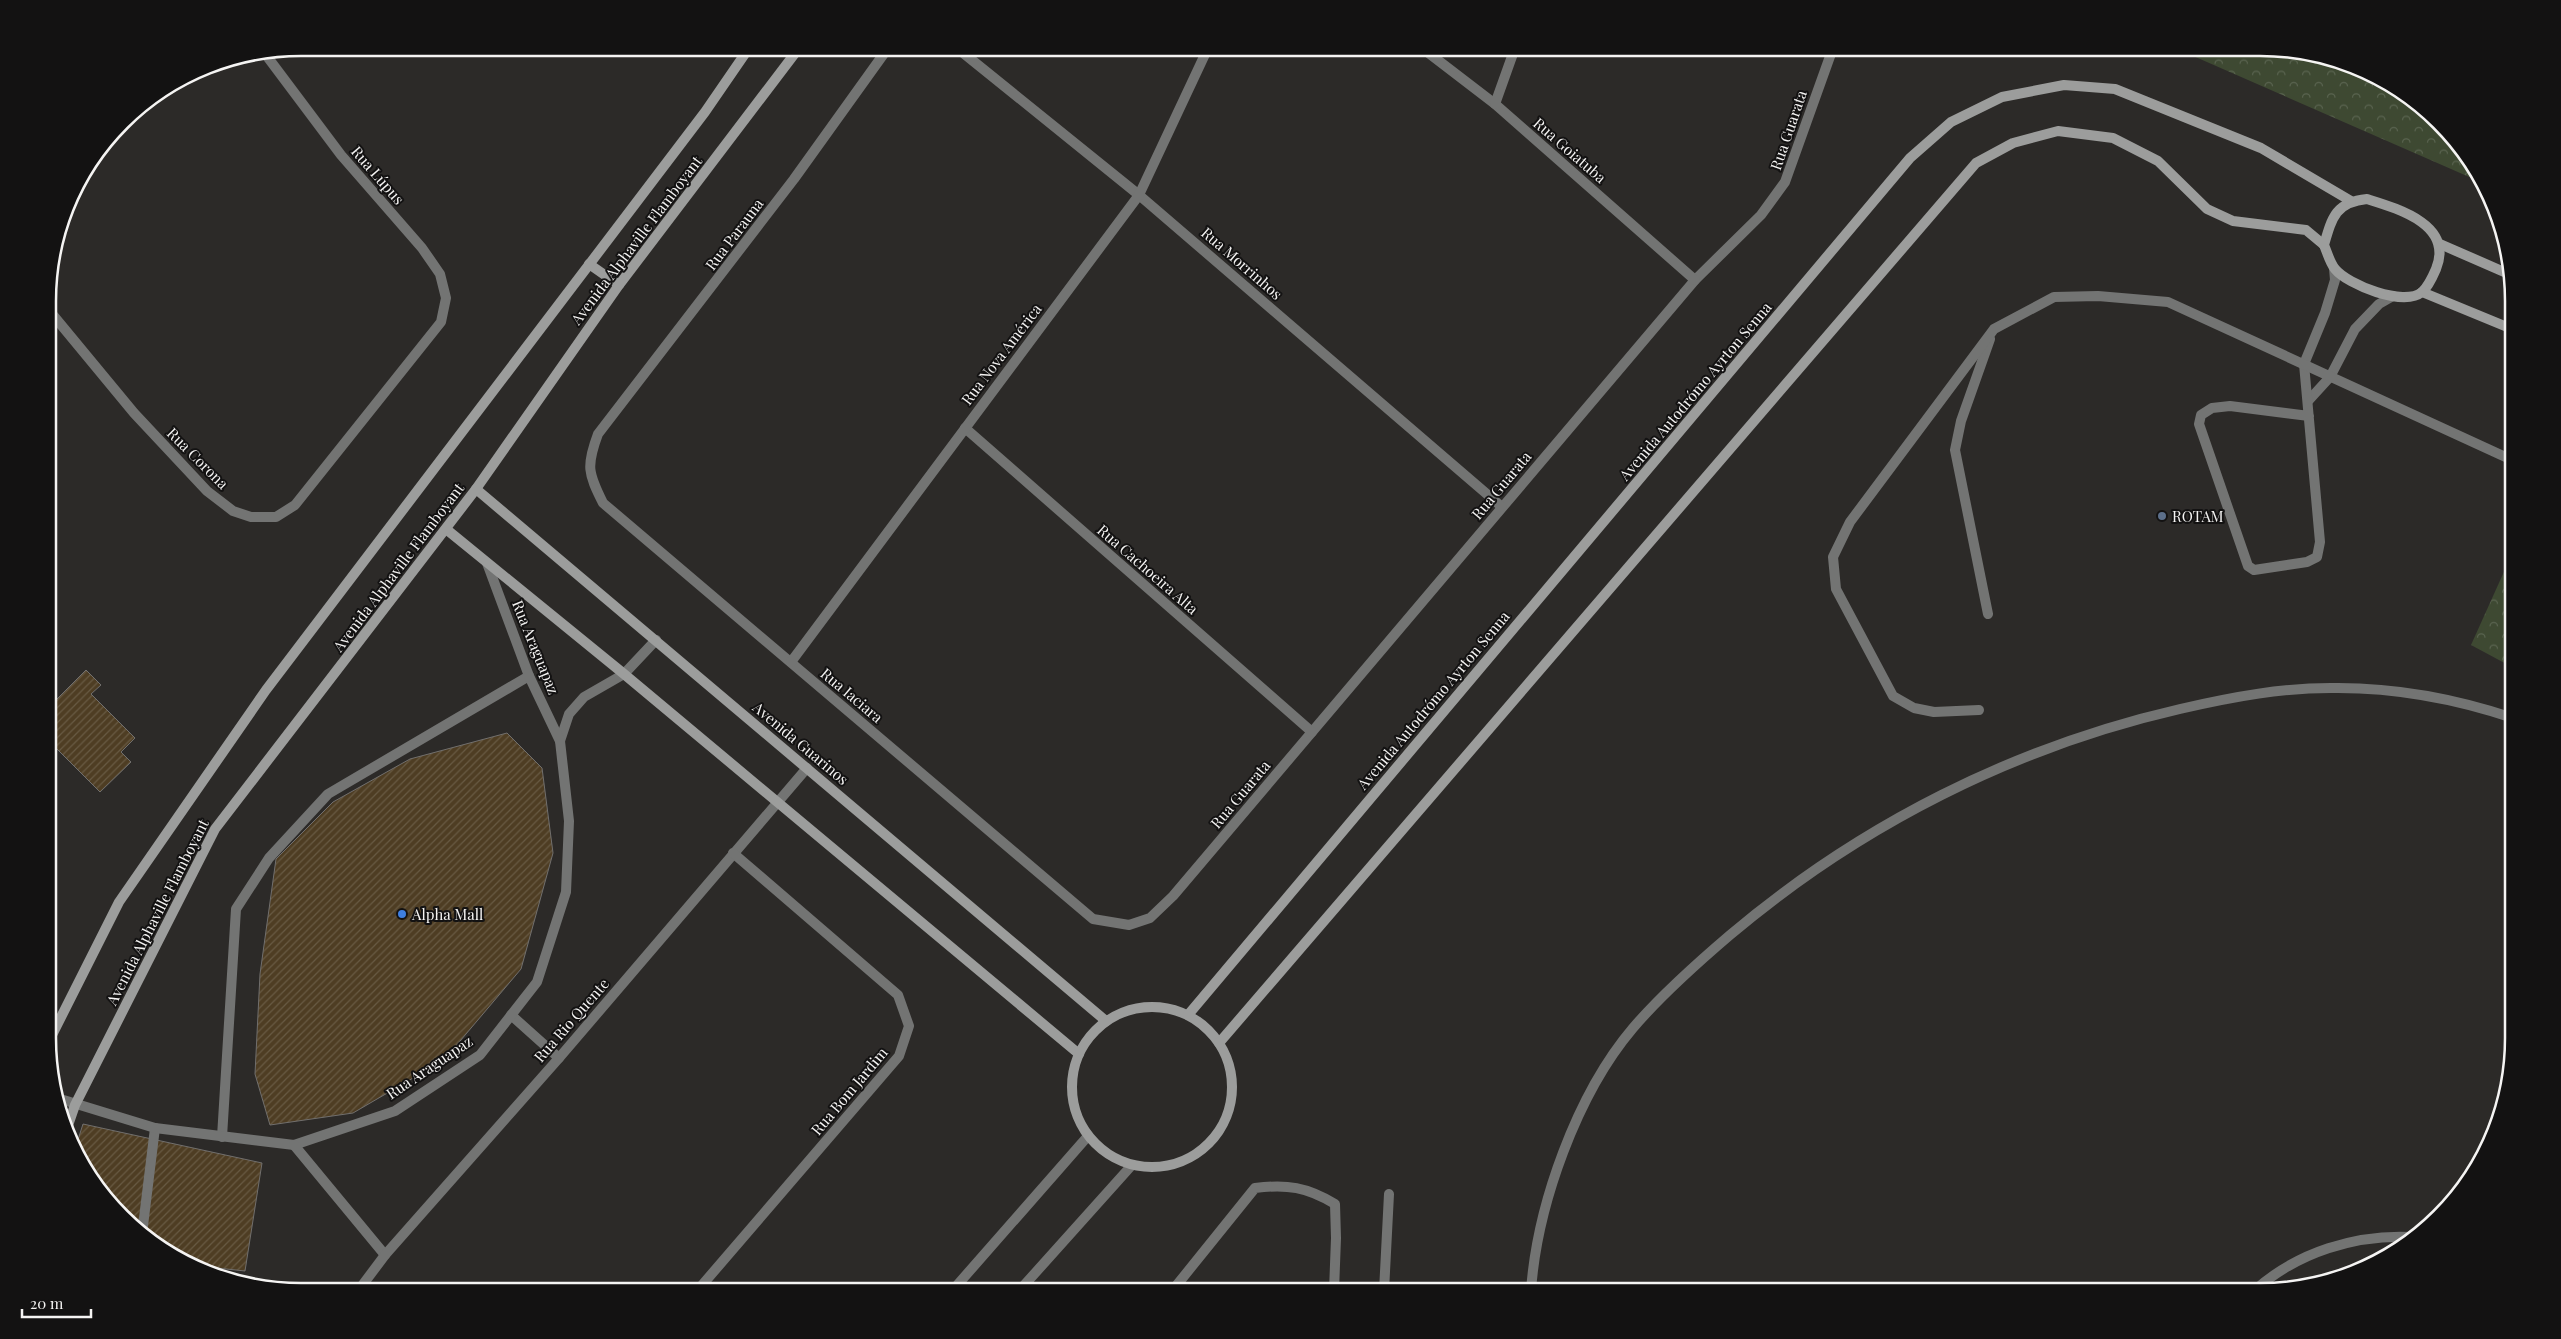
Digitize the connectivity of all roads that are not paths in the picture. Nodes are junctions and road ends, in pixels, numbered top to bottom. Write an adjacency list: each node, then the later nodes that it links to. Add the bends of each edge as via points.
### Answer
1 (744, 56): 15 (street, Avenida Alphaville Flamboyant)
2 (793, 56): 19 (street, Avenida Alphaville Flamboyant)
3 (882, 56): 31 (street, Rua Parauna, via 789,186)
4 (967, 56): 11 (street, Rua Morrinhos)
5 (1204, 56): 11 (street, Rua Nova América)
6 (1432, 56): 10 (street, Rua Goiatuba)
7 (1512, 56): 10 (street)
8 (1829, 56): 18 (street, Rua Guarata, via 1785,182 1761,215)
9 (269, 58): 23 (street, Rua Lúpus, via 341,154 422,248 440,274 446,298)
10 (1495, 104): 18 (street, Rua Goiatuba)
11 (1139, 195): 30 (street, Rua Nova América); 34 (street, Rua Morrinhos)
12 (2351, 201): 13 (street, via 2340,207 2333,218); 14 (street, Avenida Autodrómo Ayrton Senna, via 2367,199 2391,206 2436,234); 51 (street, Avenida Autodrómo Ayrton Senna, via 2261,148 2115,89 2064,85 2002,97 1951,122 1904,166)
13 (2324, 244): 16 (street); 54 (street, via 2306,230 2233,221 2207,208 2158,161 2113,138 2058,131 2013,143 1976,163)
14 (2440, 244): 17 (street, Avenida Autodrómo Ayrton Senna); 20 (street, via 2439,261)
15 (589, 264): 19 (street); 53 (street, Avenida Alphaville Flamboyant, via 266,690 119,902)
16 (2334, 268): 21 (street, via 2362,287); 26 (street, via 2335,280 2325,313)
17 (2503, 272)
18 (1695, 280): 34 (street, Rua Guarata)
19 (619, 286): 33 (street, Avenida Alphaville Flamboyant)
20 (2422, 292): 21 (street, via 2409,297); 24 (street)
21 (2393, 296): 27 (street, via 2379,304 2355,329)
22 (56, 319): 23 (street, Rua Corona, via 134,413 206,491 233,511 251,517 276,517 296,505)
23 (441, 322)
24 (2505, 326)
25 (1994, 329): 26 (street, via 2054,297 2098,296 2168,302); 37 (street, via 1961,421 1955,450); 42 (street, via 1850,522 1833,557 1836,590 1894,696 1914,708 1934,712)
26 (2304, 364): 27 (street); 28 (street)
27 (2330, 377): 28 (street); 32 (street)
28 (2309, 400): 29 (street)
29 (2309, 416): 29 (street, via 2320,542 2317,557 2308,562 2254,570 2248,566 2199,424 2201,415 2212,408 2230,406)
30 (965, 428): 39 (street, Rua Nova América); 44 (street, Rua Cachoeira Alta)
31 (598, 434): 39 (street, Rua Iaciara, via 590,456 590,478 603,503)
32 (2505, 457)
33 (476, 489): 35 (street, Avenida Alphaville Flamboyant); 38 (street, Avenida Guarinos)
34 (1502, 507): 44 (street, Rua Guarata)
35 (446, 529): 36 (street); 58 (street, Avenida Alphaville Flamboyant, via 215,829)
36 (487, 563): 40 (street); 41 (street, Rua Araguapaz)
37 (1988, 614)
38 (656, 640): 40 (street, Rua Araguapaz); 46 (street, Avenida Guarinos)
39 (791, 662): 49 (street, Rua Iaciara, via 1093,919 1129,924)
40 (624, 674): 45 (street, Rua Araguapaz, via 584,698 574,708); 47 (street)
41 (529, 676): 45 (street, Rua Araguapaz); 62 (street, via 328,794 269,858 236,909)
42 (1979, 710)
43 (2505, 715): 76 (street, via 2410,692 2338,688 2265,692 2161,713 2096,732 1987,772 1884,825 1798,881 1748,919 1632,1029 1572,1131 1537,1244)
44 (1312, 732): 49 (street, Rua Guarata, via 1173,896)
45 (560, 742): 50 (street, Rua Araguapaz, via 569,821 566,892 537,982)
46 (807, 768): 47 (street, Rua Rio Quente); 52 (street, Avenida Guarinos)
47 (778, 801): 48 (street, Rua Rio Quente); 55 (street)
48 (733, 853): 56 (street, Rua Rio Quente); 70 (street, Rua Bom Jardim, via 898,995 909,1026 900,1056)
49 (1150, 918)
50 (511, 1015): 56 (street); 63 (street, Rua Araguapaz, via 480,1055 395,1111)
51 (1188, 1015): 52 (street, via 1167,1008 1146,1007 1125,1011); 54 (street)
52 (1106, 1021): 55 (street)
53 (56, 1027)
54 (1219, 1043): 64 (street, via 1230,1068 1232,1095 1225,1122 1209,1144 1186,1160 1159,1167)
55 (1079, 1054): 61 (street, via 1072,1075 1072,1096)
56 (559, 1058): 68 (street, Rua Rio Quente)
57 (65, 1101): 58 (street, Rua Araguapaz)
58 (75, 1105): 59 (street, Avenida Alphaville Flamboyant); 60 (street, Rua Araguapaz)
59 (70, 1119)
60 (154, 1128): 62 (street, Rua Araguapaz); 66 (street)
61 (1088, 1136): 64 (street, via 1108,1154); 71 (street)
62 (222, 1137): 63 (street, Rua Araguapaz)
63 (294, 1145): 68 (street)
64 (1132, 1165): 72 (street)
65 (1389, 1194): 75 (street)
66 (143, 1225)
67 (2402, 1237): 77 (street, via 2384,1236 2330,1247 2281,1270)
68 (386, 1254): 69 (street, Rua Rio Quente)
69 (365, 1283)
70 (704, 1283)
71 (959, 1283)
72 (1026, 1283)
73 (1178, 1283): 74 (street, via 1255,1188 1281,1184 1316,1192 1335,1204)
74 (1334, 1283)
75 (1384, 1283)
76 (1532, 1283)
77 (2265, 1283)

